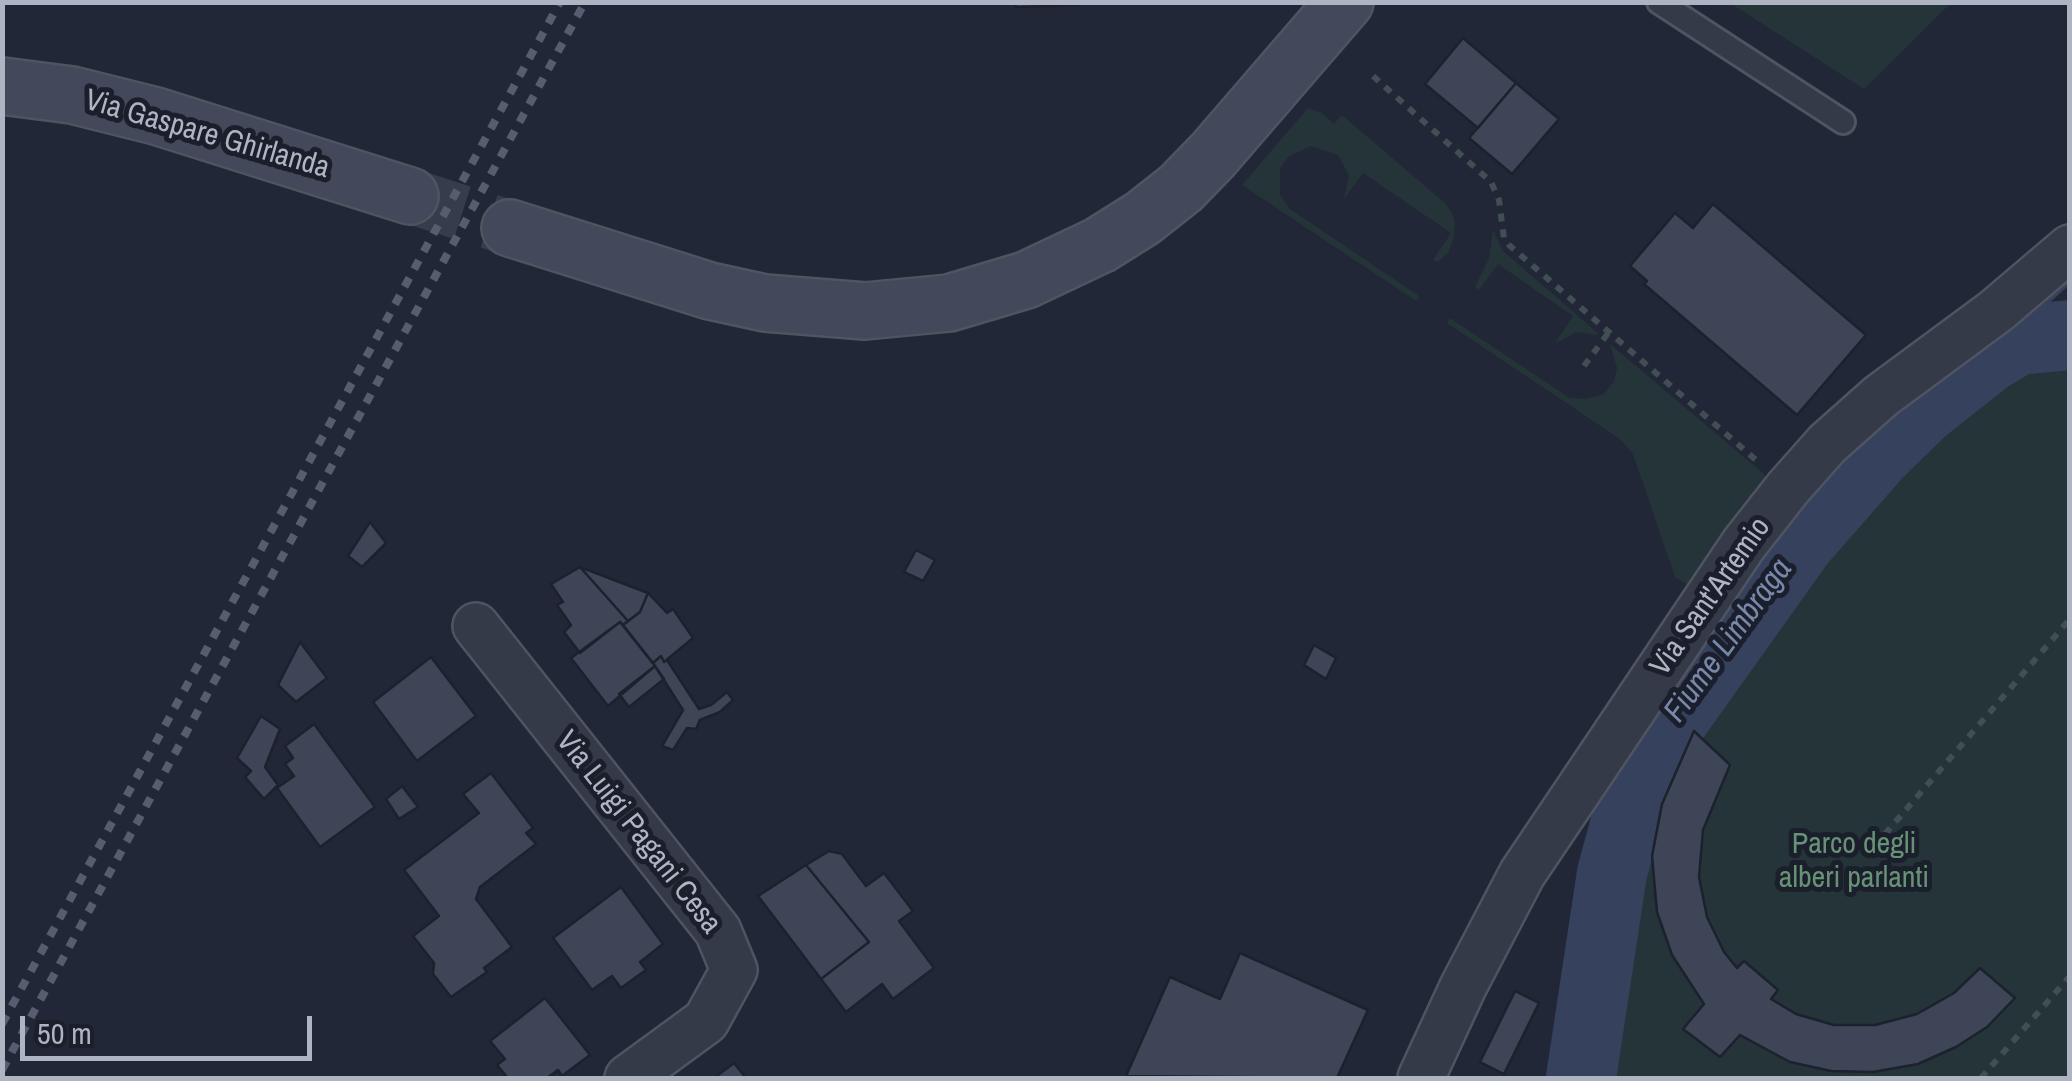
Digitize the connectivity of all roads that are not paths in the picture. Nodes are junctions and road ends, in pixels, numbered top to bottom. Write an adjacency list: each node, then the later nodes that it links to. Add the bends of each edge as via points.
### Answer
1 (1345, 2): 6 (street, via 1181,188 1100,245 1026,280 948,302 865,311 765,304)
2 (1659, 2): 4 (lane)
3 (2, 86): 5 (street, Via Gaspare Ghirlanda, via 156,116)
4 (1843, 122)
5 (410, 196)
6 (510, 228)
7 (2070, 248): 10 (street, Via Sant'Artemio, via 1827,444 1744,544 1522,874)
8 (476, 626): 9 (street, Via Luigi Pagani Cesa, via 718,931 734,970 706,1021)
9 (628, 1078)
10 (1421, 1078)

